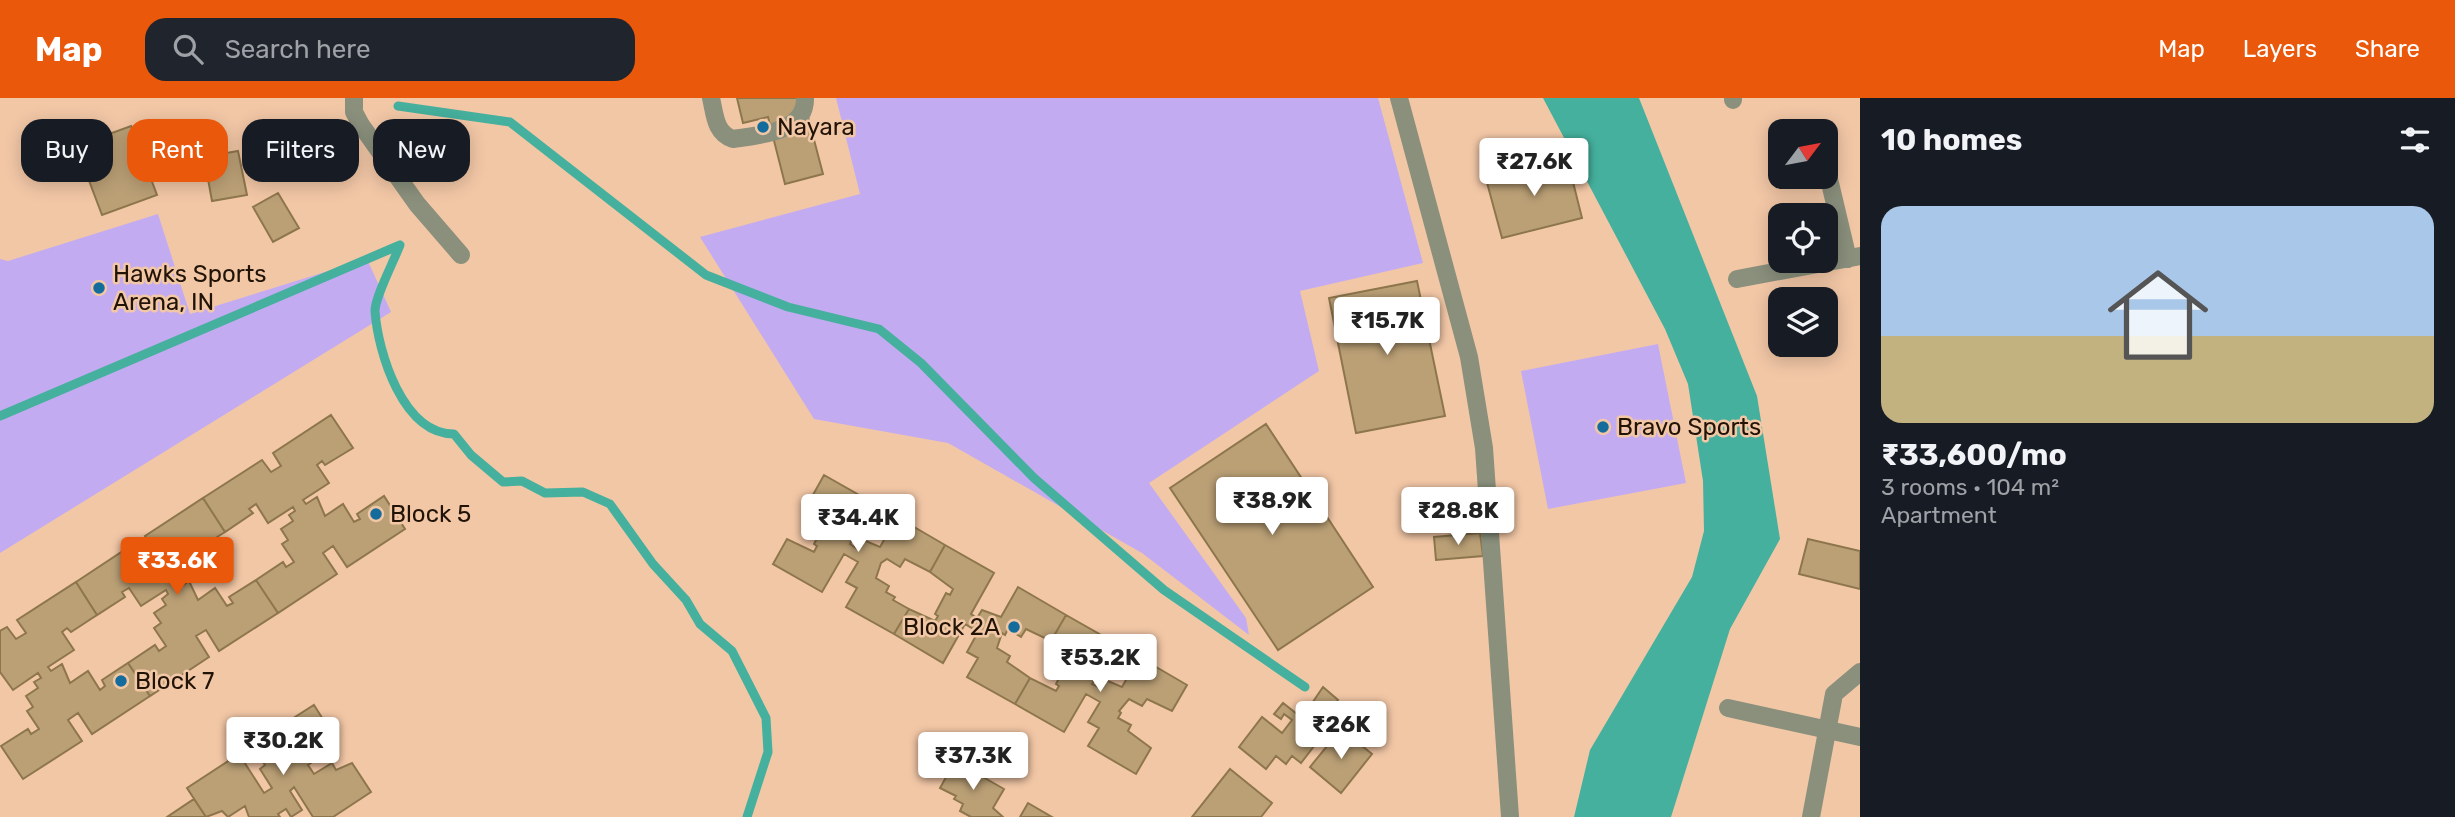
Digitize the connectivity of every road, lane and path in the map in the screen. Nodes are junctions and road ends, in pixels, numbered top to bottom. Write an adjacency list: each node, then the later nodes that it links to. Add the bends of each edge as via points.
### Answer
1 (354, 98): 6 (street, via 354,112 361,125 417,204)
2 (711, 98): 3 (street, via 717,125 724,136 733,139 790,126 801,119)
3 (805, 98)
4 (1399, 98): 13 (street, via 1469,357 1484,448)
5 (1833, 189): 7 (street)
6 (461, 255)
7 (1854, 258): 8 (street)
8 (1738, 279)
9 (1860, 672): 11 (street, via 1834,694)
10 (1728, 708): 11 (street)
11 (1826, 730): 12 (street); 14 (street)
12 (1860, 737)
13 (1510, 817)
14 (1811, 817)

